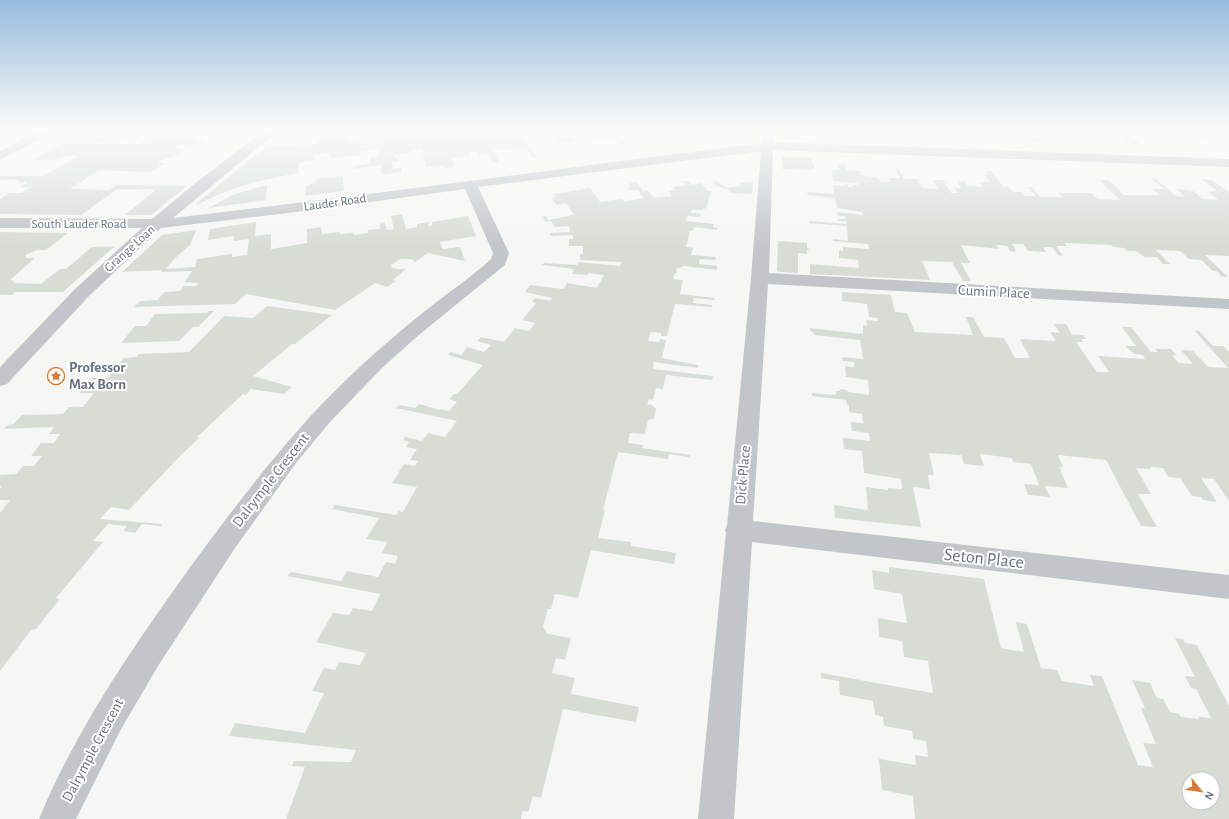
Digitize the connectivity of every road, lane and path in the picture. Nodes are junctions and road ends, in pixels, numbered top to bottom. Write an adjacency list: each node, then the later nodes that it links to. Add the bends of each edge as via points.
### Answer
1 (225, 169): 6 (street, Grange Loan)
2 (566, 169): 4 (street, Lauder Road)
3 (766, 169): 7 (street, Dick Place)
4 (470, 184): 6 (street, Lauder Road, via 306,207); 12 (street, Dalrymple Crescent, via 501,252 498,261 425,320 353,385 292,450 242,515 150,648 82,766)
5 (0, 223): 6 (street, South Lauder Road)
6 (157, 224): 9 (street, Grange Loan, via 94,281)
7 (760, 278): 8 (street, Cumin Place); 10 (street, Dick Place)
8 (1229, 304)
9 (0, 379)
10 (738, 530): 11 (street, Seton Place); 13 (street, Dick Place)
11 (1229, 586)
12 (57, 819)
13 (716, 819)

